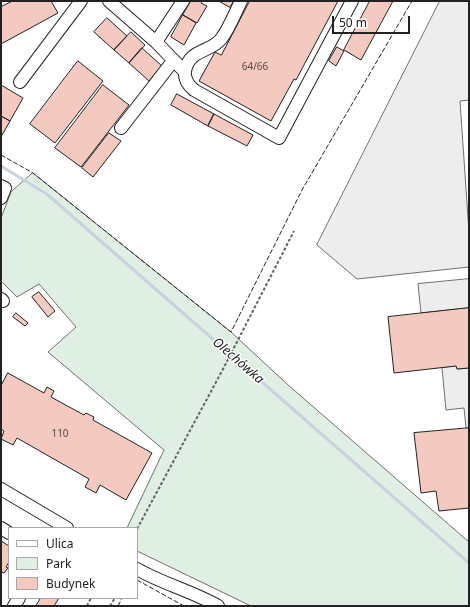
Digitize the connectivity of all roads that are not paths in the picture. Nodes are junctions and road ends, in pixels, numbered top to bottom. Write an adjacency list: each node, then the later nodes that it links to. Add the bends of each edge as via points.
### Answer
1 (81, 1): 9 (street)
2 (109, 1): 6 (street)
3 (183, 1): 6 (street)
4 (241, 1): 8 (street, via 221,39 195,55)
5 (352, 1): 8 (street, via 279,138 194,90 186,80)
6 (156, 42): 7 (street)
7 (173, 61): 8 (street); 10 (street)
8 (185, 72)
9 (20, 82)
10 (121, 128)
11 (1, 186): 12 (street, via 5,188)
12 (1, 198)
13 (1, 489): 14 (street)
14 (63, 527)
15 (138, 570): 16 (street)
16 (218, 606)

